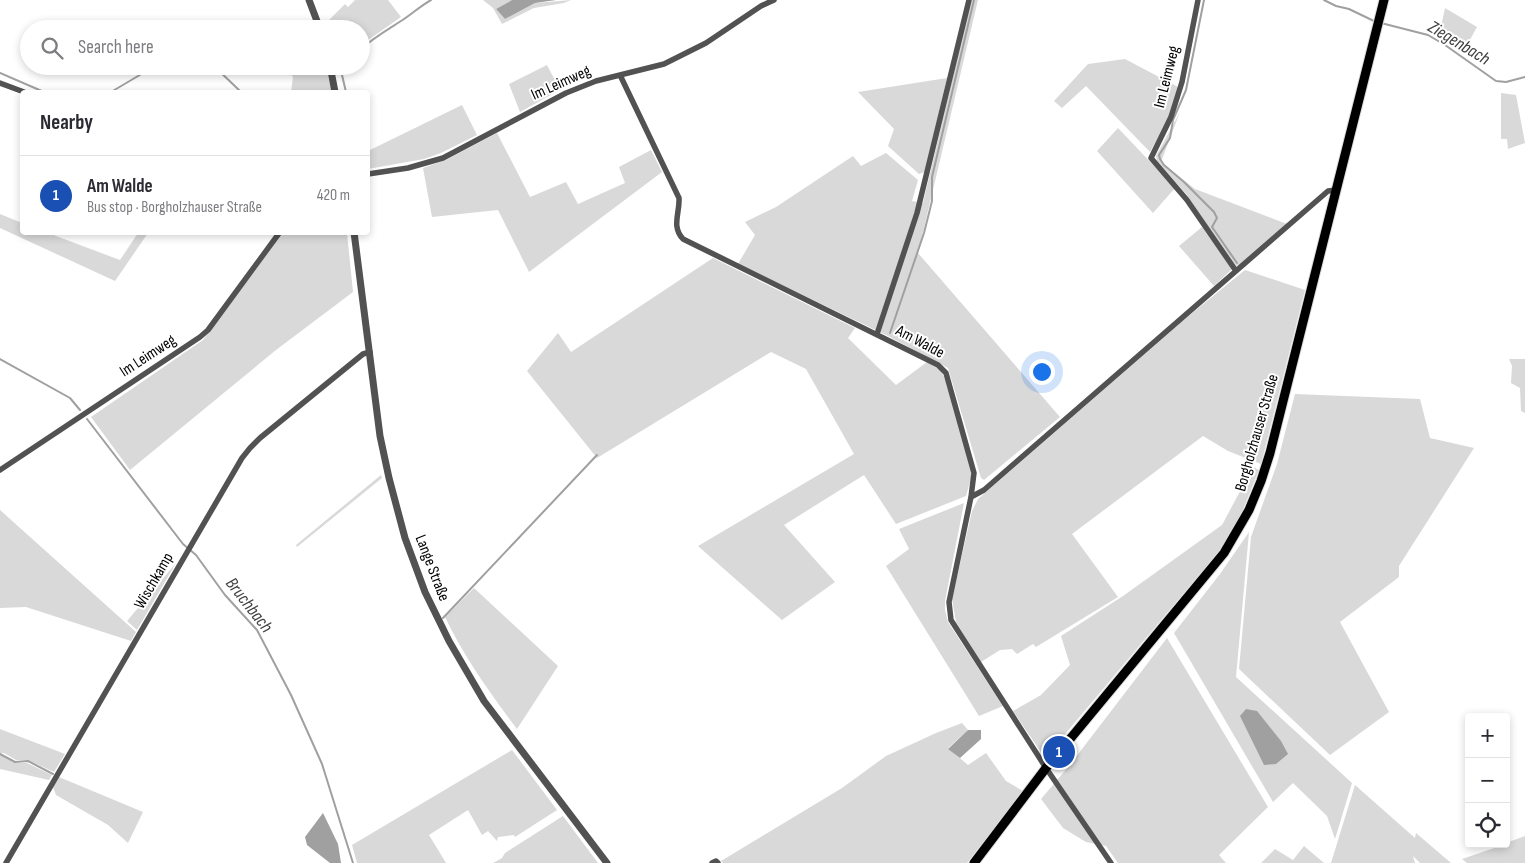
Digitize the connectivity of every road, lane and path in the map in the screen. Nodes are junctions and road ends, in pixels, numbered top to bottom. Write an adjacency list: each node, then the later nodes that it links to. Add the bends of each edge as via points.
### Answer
1 (309, 0): 7 (street)
2 (774, 0): 6 (street, Im Leimweg)
3 (968, 0): 18 (street, via 918,213)
4 (1198, 0): 17 (street, Im Leimweg, via 1182,82 1171,117 1151,158 1187,200)
5 (1384, 0): 14 (main road, Borgholzhauser Straße)
6 (760, 3): 9 (street, Im Leimweg, via 686,54 664,64)
7 (317, 20)
8 (332, 75): 12 (street)
9 (620, 75): 13 (street, Im Leimweg, via 566,92 443,158); 18 (street, Am Walde, via 679,198 676,227 683,239)
10 (0, 83): 11 (street)
11 (20, 90)
12 (336, 90)
13 (370, 174)
14 (1336, 190): 17 (street, via 1328,191); 22 (main road, Borgholzhauser Straße, via 1270,453 1249,510 1215,565)
15 (278, 235): 20 (street, Im Leimweg, via 200,337)
16 (354, 235): 19 (street, Lange Straße)
17 (1236, 271): 21 (street, via 984,490)
18 (877, 334): 21 (street, Am Walde, via 946,372 974,473)
19 (370, 352): 23 (street, Wischkamp, via 362,354 250,448); 24 (street, Lange Straße, via 380,436 390,486 425,592 448,641 484,701)
20 (0, 470)
21 (971, 497): 22 (street, Am Walde, via 948,602 951,620)
22 (1046, 768): 27 (main road, Borgholzhauser Straße); 28 (street)
23 (6, 863)
24 (607, 863)
25 (712, 863): 26 (street)
26 (718, 863)
27 (974, 863)
28 (1112, 863)

